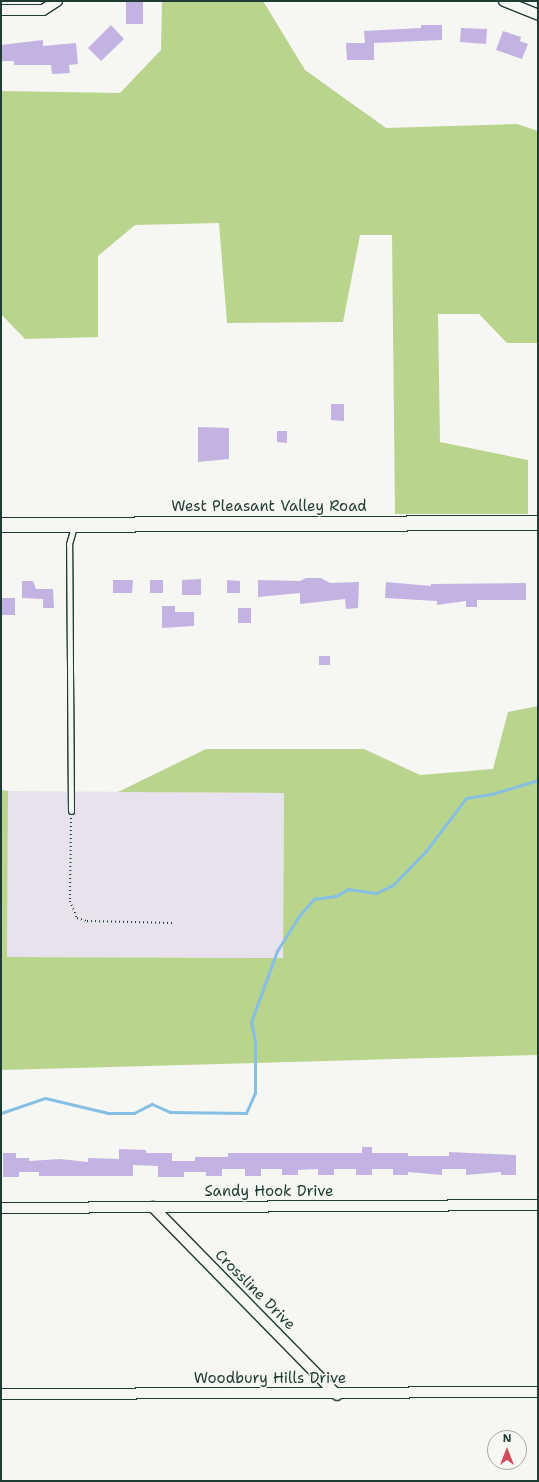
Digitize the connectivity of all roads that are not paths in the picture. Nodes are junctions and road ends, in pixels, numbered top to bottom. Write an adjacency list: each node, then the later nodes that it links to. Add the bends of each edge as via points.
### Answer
1 (57, 1): 3 (street, via 43,10)
2 (504, 1): 4 (street)
3 (1, 10)
4 (538, 15)
5 (538, 523): 7 (main road, West Pleasant Valley Road)
6 (1, 525): 7 (main road, West Pleasant Valley Road)
7 (74, 525): 8 (lane, via 69,544)
8 (71, 810)
9 (538, 1205): 10 (street, Sandy Hook Drive)
10 (153, 1207): 11 (street, Sandy Hook Drive); 14 (street, Crossline Drive)
11 (1, 1208)
12 (538, 1392): 14 (street, Woodbury Hills Drive)
13 (1, 1394): 14 (street, Woodbury Hills Drive)
14 (337, 1395)

